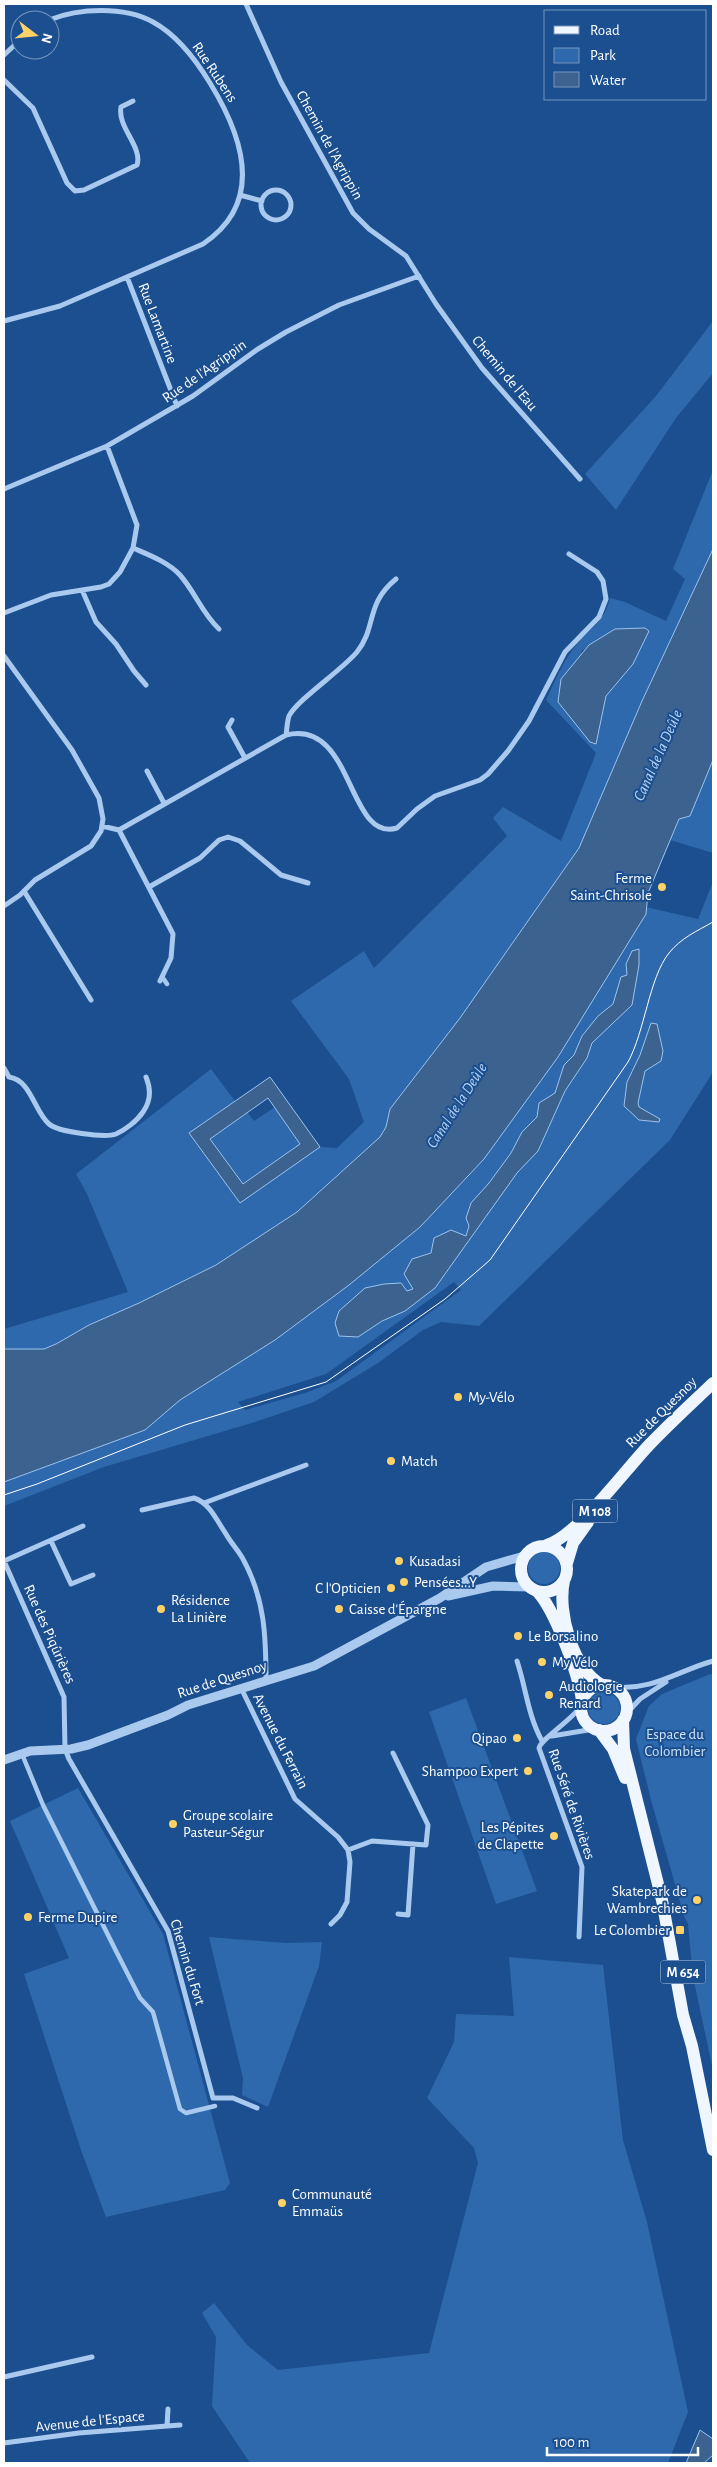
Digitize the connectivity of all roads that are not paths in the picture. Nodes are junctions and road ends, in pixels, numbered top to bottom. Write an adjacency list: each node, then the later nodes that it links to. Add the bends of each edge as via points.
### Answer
1 (246, 4): 7 (street, Chemin de l'Agrippin, via 281,82 348,205 365,224 406,256)
2 (60, 16): 5 (street, Rue Rubens, via 86,10 118,12 152,21 173,37 206,77 232,123 241,158)
3 (4, 80): 4 (street, via 33,108 67,183 75,191 84,190 137,165 138,156 120,116 121,107)
4 (133, 102)
5 (240, 195): 6 (street); 8 (street, Rue Rubens, via 230,218 210,239)
6 (262, 201): 6 (street, via 263,211 271,219 283,218 290,209 289,198 279,191 268,193)
7 (419, 276): 10 (street, Rue de l'Agrippin, via 339,305 286,332); 12 (street, Chemin de l'Eau, via 487,374)
8 (127, 277): 9 (street, Rue Rubens, via 70,302); 10 (street, Rue Lamartine)
9 (4, 321)
10 (177, 406): 11 (street, Rue de l'Agrippin)
11 (107, 446): 13 (street, Rue de l'Agrippin); 14 (street, via 135,515 137,530)
12 (580, 479)
13 (4, 489)
14 (133, 548): 17 (street, via 109,584); 19 (street, via 178,573)
15 (569, 554): 23 (street, via 597,572 603,581 606,592 603,612 564,652 523,730 480,780 435,796 396,828 383,828 368,818 336,756 327,746 306,735)
16 (396, 579): 23 (street, via 379,595 360,648 292,712)
17 (82, 590): 18 (street, via 51,595); 21 (street, via 96,622)
18 (4, 613)
19 (219, 630)
20 (4, 656): 27 (street, via 72,750 101,804)
21 (146, 684)
22 (232, 720): 24 (street, via 228,727)
23 (286, 735): 24 (street)
24 (245, 758): 26 (street)
25 (147, 771): 26 (street)
26 (164, 803): 28 (street)
27 (102, 826): 28 (street); 31 (street, via 91,846)
28 (119, 830): 30 (street)
29 (308, 883): 30 (street, via 281,874 240,842 228,837 219,840 200,858)
30 (149, 887): 33 (street, via 173,934 171,958)
31 (24, 890): 32 (street); 35 (street)
32 (4, 906)
33 (161, 979): 34 (street)
34 (167, 984)
35 (91, 1000)
36 (4, 1068): 38 (street)
37 (146, 1077): 38 (street, via 150,1096 143,1112 124,1129 110,1135 54,1128 45,1120 20,1080)
38 (6, 1078)
39 (713, 1383): 40 (main road, Rue de Quesnoy / M 108)
40 (632, 1464): 46 (main road, Rue de Quesnoy / M 108, via 572,1529); 49 (main road, Rue de Quesnoy / M 108, via 575,1540)
41 (306, 1465): 42 (street)
42 (204, 1503): 43 (street, via 190,1498); 57 (street, via 242,1557 255,1586 266,1635)
43 (142, 1510)
44 (83, 1526): 45 (street, Rue des Piqûrières)
45 (51, 1540): 48 (street, Rue des Piqûrières); 50 (street, via 71,1584)
46 (547, 1545): 47 (main road, via 535,1547); 49 (main road, via 560,1551)
47 (524, 1556): 52 (main road, via 521,1572); 53 (street, Rue de Quesnoy, via 486,1567)
48 (4, 1561): 65 (street, Rue des Piqûrières, via 64,1697)
49 (567, 1563): 51 (main road)
50 (93, 1575)
51 (564, 1580): 52 (main road, via 553,1590); 58 (main road, via 561,1602 572,1643 587,1673)
52 (533, 1589): 53 (street, Rue de Quesnoy, via 493,1586); 60 (main road, via 554,1616 580,1686)
53 (440, 1598): 57 (street, Rue de Quesnoy, via 320,1663)
54 (517, 1661): 64 (street, Rue Séré de Rivières, via 526,1699)
55 (713, 1661): 56 (street)
56 (674, 1678): 58 (street, via 640,1687); 61 (street, via 640,1698)
57 (266, 1682): 59 (street, Rue de Quesnoy)
58 (608, 1686): 60 (main road, via 591,1689); 61 (main road, via 625,1699)
59 (242, 1690): 65 (street, Rue de Quesnoy, via 188,1705 168,1716 88,1745); 71 (street, Avenue du Ferrain, via 295,1799)
60 (582, 1703): 62 (main road, via 585,1721); 63 (street, Rue Séré de Rivières, via 574,1716)
61 (625, 1717): 62 (main road, via 611,1730); 69 (main road, M 654, via 623,1742)
62 (597, 1729): 63 (street, Rue Séré de Rivières); 69 (main road, M 654, via 613,1749)
63 (549, 1737): 64 (street, Rue Séré de Rivières)
64 (542, 1741): 74 (street, Rue Séré de Rivières, via 540,1756 582,1869)
65 (66, 1749): 66 (street, Rue de Quesnoy); 76 (street, Chemin du Fort, via 168,1931 213,2098 233,2098)
66 (22, 1753): 68 (street, Rue de Quesnoy); 75 (street, via 43,1805 140,1998 153,2012 180,2110 186,2113)
67 (393, 1753): 70 (street, via 428,1825 426,1845)
68 (4, 1760)
69 (643, 1827): 77 (main road, M 654, via 662,1900 675,1930 690,2008 692,2046)
70 (413, 1844): 71 (street, via 372,1841); 72 (street, via 408,1915)
71 (348, 1850): 73 (street, via 347,1902)
72 (398, 1914)
73 (331, 1924)
74 (579, 1937)
75 (215, 2106)
76 (257, 2108)
77 (713, 2150)
78 (92, 2357): 79 (street)
79 (4, 2376)
80 (168, 2409): 82 (street)
81 (180, 2425): 82 (street, Avenue de l'Espace)
82 (167, 2426): 83 (street, Avenue de l'Espace)
83 (4, 2443)

